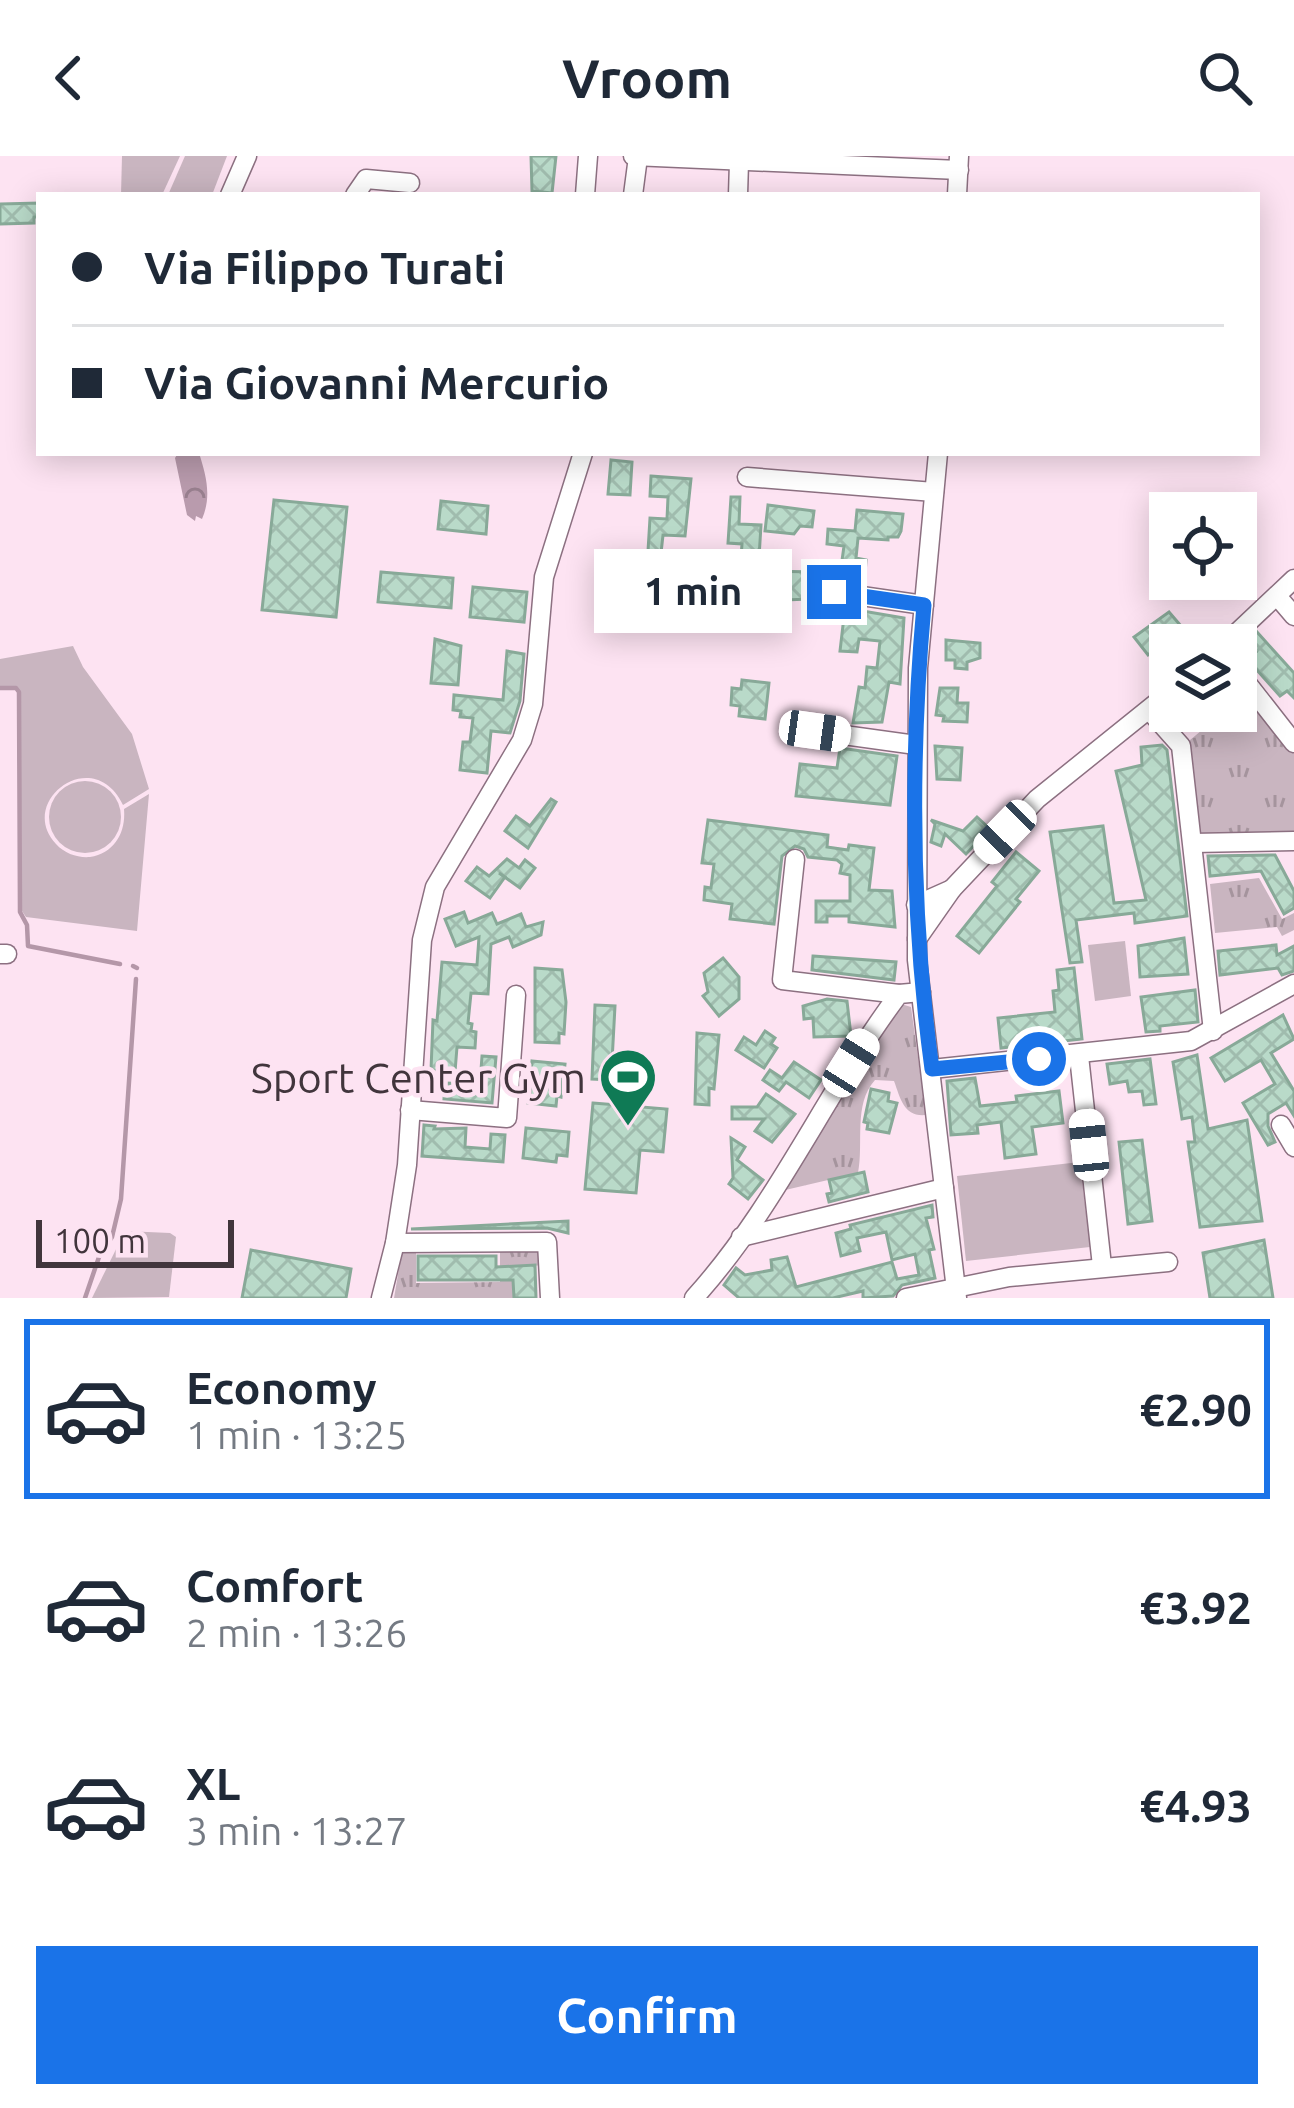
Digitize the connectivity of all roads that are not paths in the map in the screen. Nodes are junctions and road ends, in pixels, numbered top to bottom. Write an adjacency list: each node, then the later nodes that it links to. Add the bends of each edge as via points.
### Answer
1 (247, 156): 8 (street)
2 (588, 156): 10 (street)
3 (635, 156): 5 (street); 11 (street)
4 (780, 160): 5 (street); 6 (street)
5 (739, 162): 12 (street)
6 (959, 163)
7 (410, 183): 9 (street, via 366,179)
8 (231, 192)
9 (357, 192)
10 (585, 192)
11 (633, 192)
12 (738, 192)
13 (582, 456): 42 (street, via 544,577 522,740 435,887 422,940)
14 (938, 456): 16 (street)
15 (747, 477): 16 (street)
16 (934, 492): 20 (street)
17 (1294, 580): 19 (street)
18 (834, 592): 20 (street)
19 (1277, 596): 21 (street); 22 (street)
20 (924, 605): 28 (street)
21 (1294, 616)
22 (1246, 624)
23 (1257, 696): 27 (street)
24 (1149, 710): 32 (street, via 1037,799)
25 (815, 731): 28 (street)
26 (1169, 732): 29 (street, via 1181,746)
27 (1294, 743)
28 (916, 745): 33 (street)
29 (1193, 843): 30 (street); 39 (street)
30 (1292, 846)
31 (795, 859): 37 (street, via 782,980)
32 (952, 889): 33 (street); 34 (street)
33 (916, 904): 34 (street)
34 (917, 939): 36 (street)
35 (1294, 984): 39 (street)
36 (921, 992): 37 (street); 41 (street)
37 (899, 994): 46 (street)
38 (515, 995): 42 (street, via 507,1118)
39 (1213, 1031): 40 (street)
40 (1079, 1055): 41 (street); 49 (street)
41 (932, 1069): 45 (street)
42 (410, 1110): 47 (street)
43 (1281, 1125): 44 (street)
44 (1294, 1147)
45 (944, 1188): 46 (street); 51 (street)
46 (741, 1238): 50 (street)
47 (394, 1244): 52 (street); 53 (street, via 548,1242)
48 (1168, 1262): 49 (street)
49 (1102, 1266): 51 (street)
50 (713, 1290): 54 (street)
51 (956, 1292): 55 (street)
52 (380, 1298)
53 (550, 1298)
54 (694, 1298)
55 (906, 1298)

